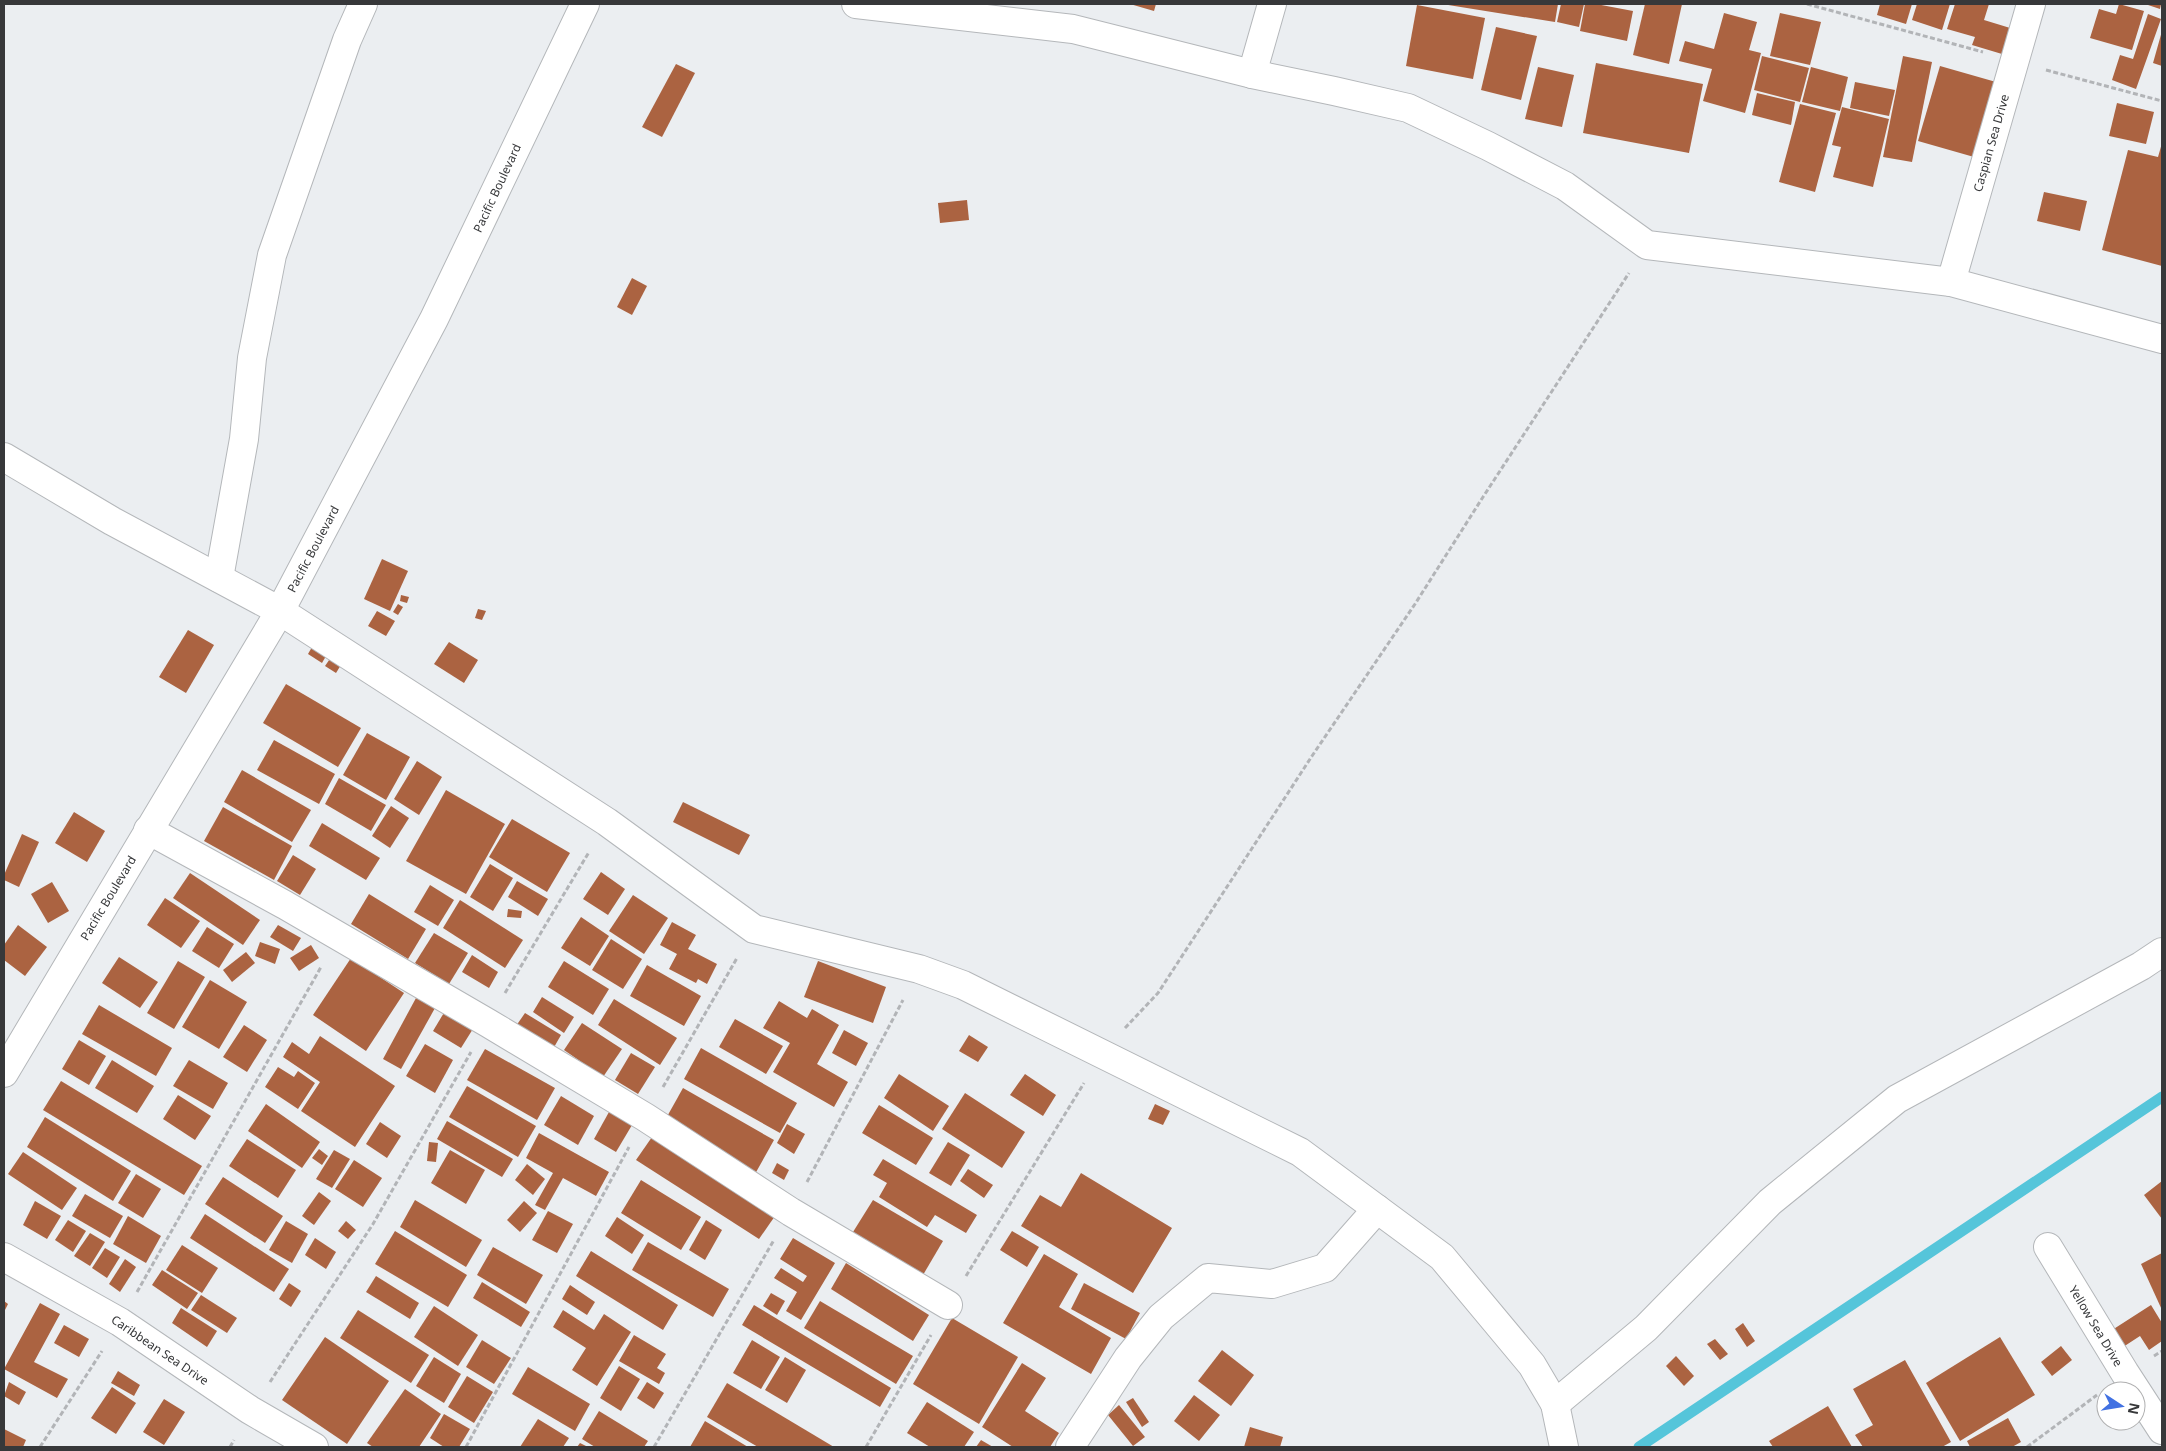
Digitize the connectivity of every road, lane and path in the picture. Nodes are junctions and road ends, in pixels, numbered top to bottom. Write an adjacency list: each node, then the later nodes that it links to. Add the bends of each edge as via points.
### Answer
1 (363, 4): 11 (street, via 347,40 272,255 252,358 244,439)
2 (585, 4): 12 (street, Pacific Boulevard, via 434,319)
3 (856, 4): 6 (street, via 1073,29)
4 (1272, 4): 6 (street)
5 (2031, 4): 8 (street, Caspian Sea Drive)
6 (1252, 74): 7 (street, via 1408,108 1565,186)
7 (1647, 245): 8 (street); 19 (path, via 1158,993)
8 (1951, 282): 9 (street)
9 (2162, 339)
10 (4, 457): 11 (street, via 112,521)
11 (219, 578): 12 (street)
12 (280, 611): 13 (street); 14 (street, Pacific Boulevard)
13 (608, 822): 15 (street); 18 (path)
14 (148, 830): 16 (street); 20 (street, Pacific Boulevard)
15 (754, 929): 19 (street, via 919,969 963,985); 21 (path)
16 (339, 936): 18 (street); 26 (path)
17 (2162, 952): 29 (street, via 1897,1099 1770,1202 1646,1328)
18 (488, 1023): 21 (street); 30 (path, via 373,1224)
19 (1103, 1053): 22 (street, via 1300,1152); 25 (path)
20 (4, 1073)
21 (645, 1118): 25 (street, via 791,1212); 34 (path)
22 (1377, 1209): 29 (street, via 1442,1257 1532,1365); 36 (street, via 1325,1268 1272,1284 1208,1278 1161,1317 1128,1358)
23 (2048, 1247): 28 (street, Yellow Sea Drive)
24 (4, 1257): 26 (street, Caribbean Sea Drive)
25 (948, 1305): 35 (path)
26 (120, 1322): 30 (street, Caribbean Sea Drive); 32 (path)
27 (2162, 1352): 28 (path)
28 (2125, 1374): 31 (street, Yellow Sea Drive); 38 (path)
29 (1555, 1404): 37 (street)
30 (250, 1410): 33 (street, Caribbean Sea Drive)
31 (2162, 1430)
32 (40, 1447)
33 (314, 1447)
34 (466, 1447)
35 (866, 1447)
36 (1070, 1447)
37 (1564, 1447)
38 (2027, 1447)

